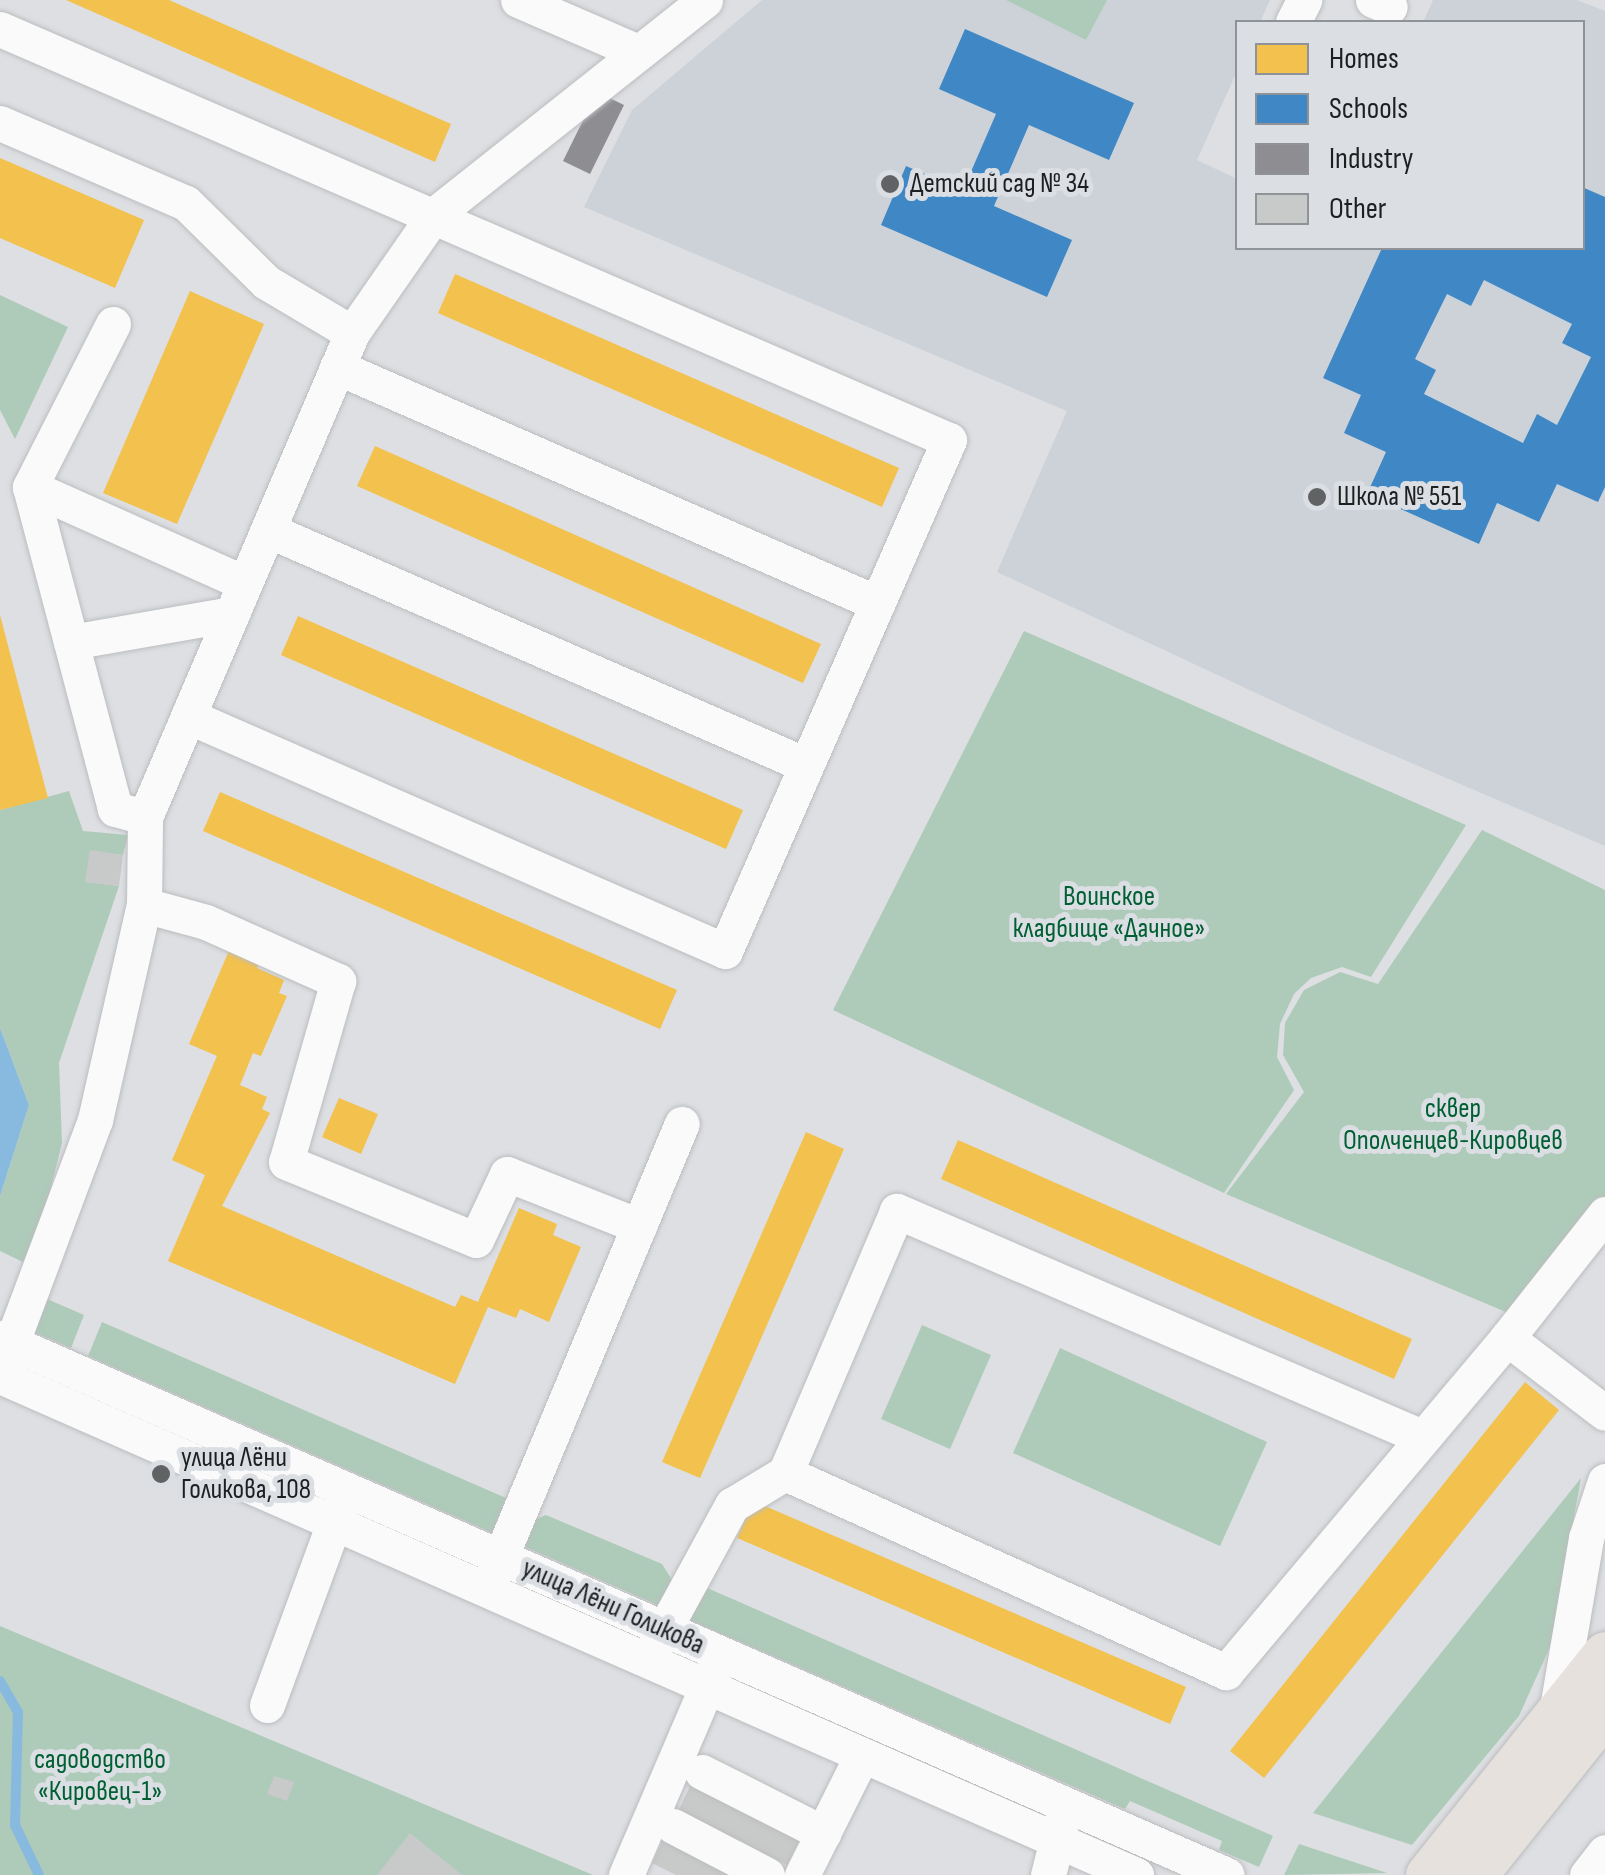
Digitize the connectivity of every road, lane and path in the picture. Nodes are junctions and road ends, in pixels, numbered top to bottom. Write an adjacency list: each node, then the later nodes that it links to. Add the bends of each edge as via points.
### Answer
1 (518, 0): 4 (street)
2 (705, 0): 4 (street)
3 (0, 29): 6 (street)
4 (638, 52): 6 (street)
5 (0, 122): 8 (street, via 186,203 266,282)
6 (434, 215): 8 (street); 13 (street, via 949,440)
7 (113, 324): 10 (street)
8 (352, 333): 9 (street)
9 (338, 367): 11 (street); 13 (street)
10 (30, 487): 12 (street); 14 (street)
11 (268, 530): 12 (street); 16 (street)
12 (238, 598): 14 (street); 15 (street)
13 (878, 602): 16 (street)
14 (71, 642): 17 (street, via 115,809)
15 (188, 716): 16 (street, via 725,951); 17 (street)
16 (806, 765)
17 (145, 817): 18 (street)
18 (144, 905): 21 (street, via 206,922 338,981 286,1162 476,1240 507,1174); 23 (street, via 95,1120)
19 (682, 1124): 21 (street)
20 (1605, 1214): 22 (street)
21 (639, 1226): 29 (street)
22 (1506, 1338): 24 (street); 25 (street)
23 (3, 1358): 28 (street, улица Лёни Голикова)
24 (1605, 1412)
25 (1422, 1437): 26 (street, via 1226,1672); 26 (street, via 897,1211)
26 (785, 1473): 31 (street, via 732,1506)
27 (1605, 1482): 37 (street, via 1586,1538)
28 (340, 1507): 29 (street, улица Лёни Голикова); 30 (street, улица Лёни Голикова); 35 (street)
29 (500, 1557): 30 (street); 31 (street, улица Лёни Голикова)
30 (486, 1590): 33 (street, улица Лёни Голикова)
31 (663, 1628): 33 (street); 34 (street, улица Лёни Голикова)
32 (1605, 1654): 37 (main road)
33 (648, 1661): 34 (street, улица Лёни Голикова)
34 (713, 1671): 38 (street, улица Лёни Голикова); 40 (street, улица Лёни Голикова); 45 (street)
35 (267, 1706)
36 (1605, 1710): 52 (main road)
37 (1556, 1716): 51 (main road)
38 (862, 1754): 42 (street); 43 (street, улица Лёни Голикова)
39 (702, 1772): 42 (street)
40 (1068, 1805): 43 (street); 50 (street, улица Лёни Голикова)
41 (673, 1826): 46 (street)
42 (823, 1832): 47 (street)
43 (1054, 1839): 48 (street); 49 (street, улица Лёни Голикова)
44 (1605, 1852): 53 (street)
45 (626, 1875)
46 (768, 1875)
47 (802, 1875)
48 (1048, 1875)
49 (1136, 1875)
50 (1226, 1875)
51 (1428, 1875)
52 (1474, 1875)
53 (1586, 1875)

